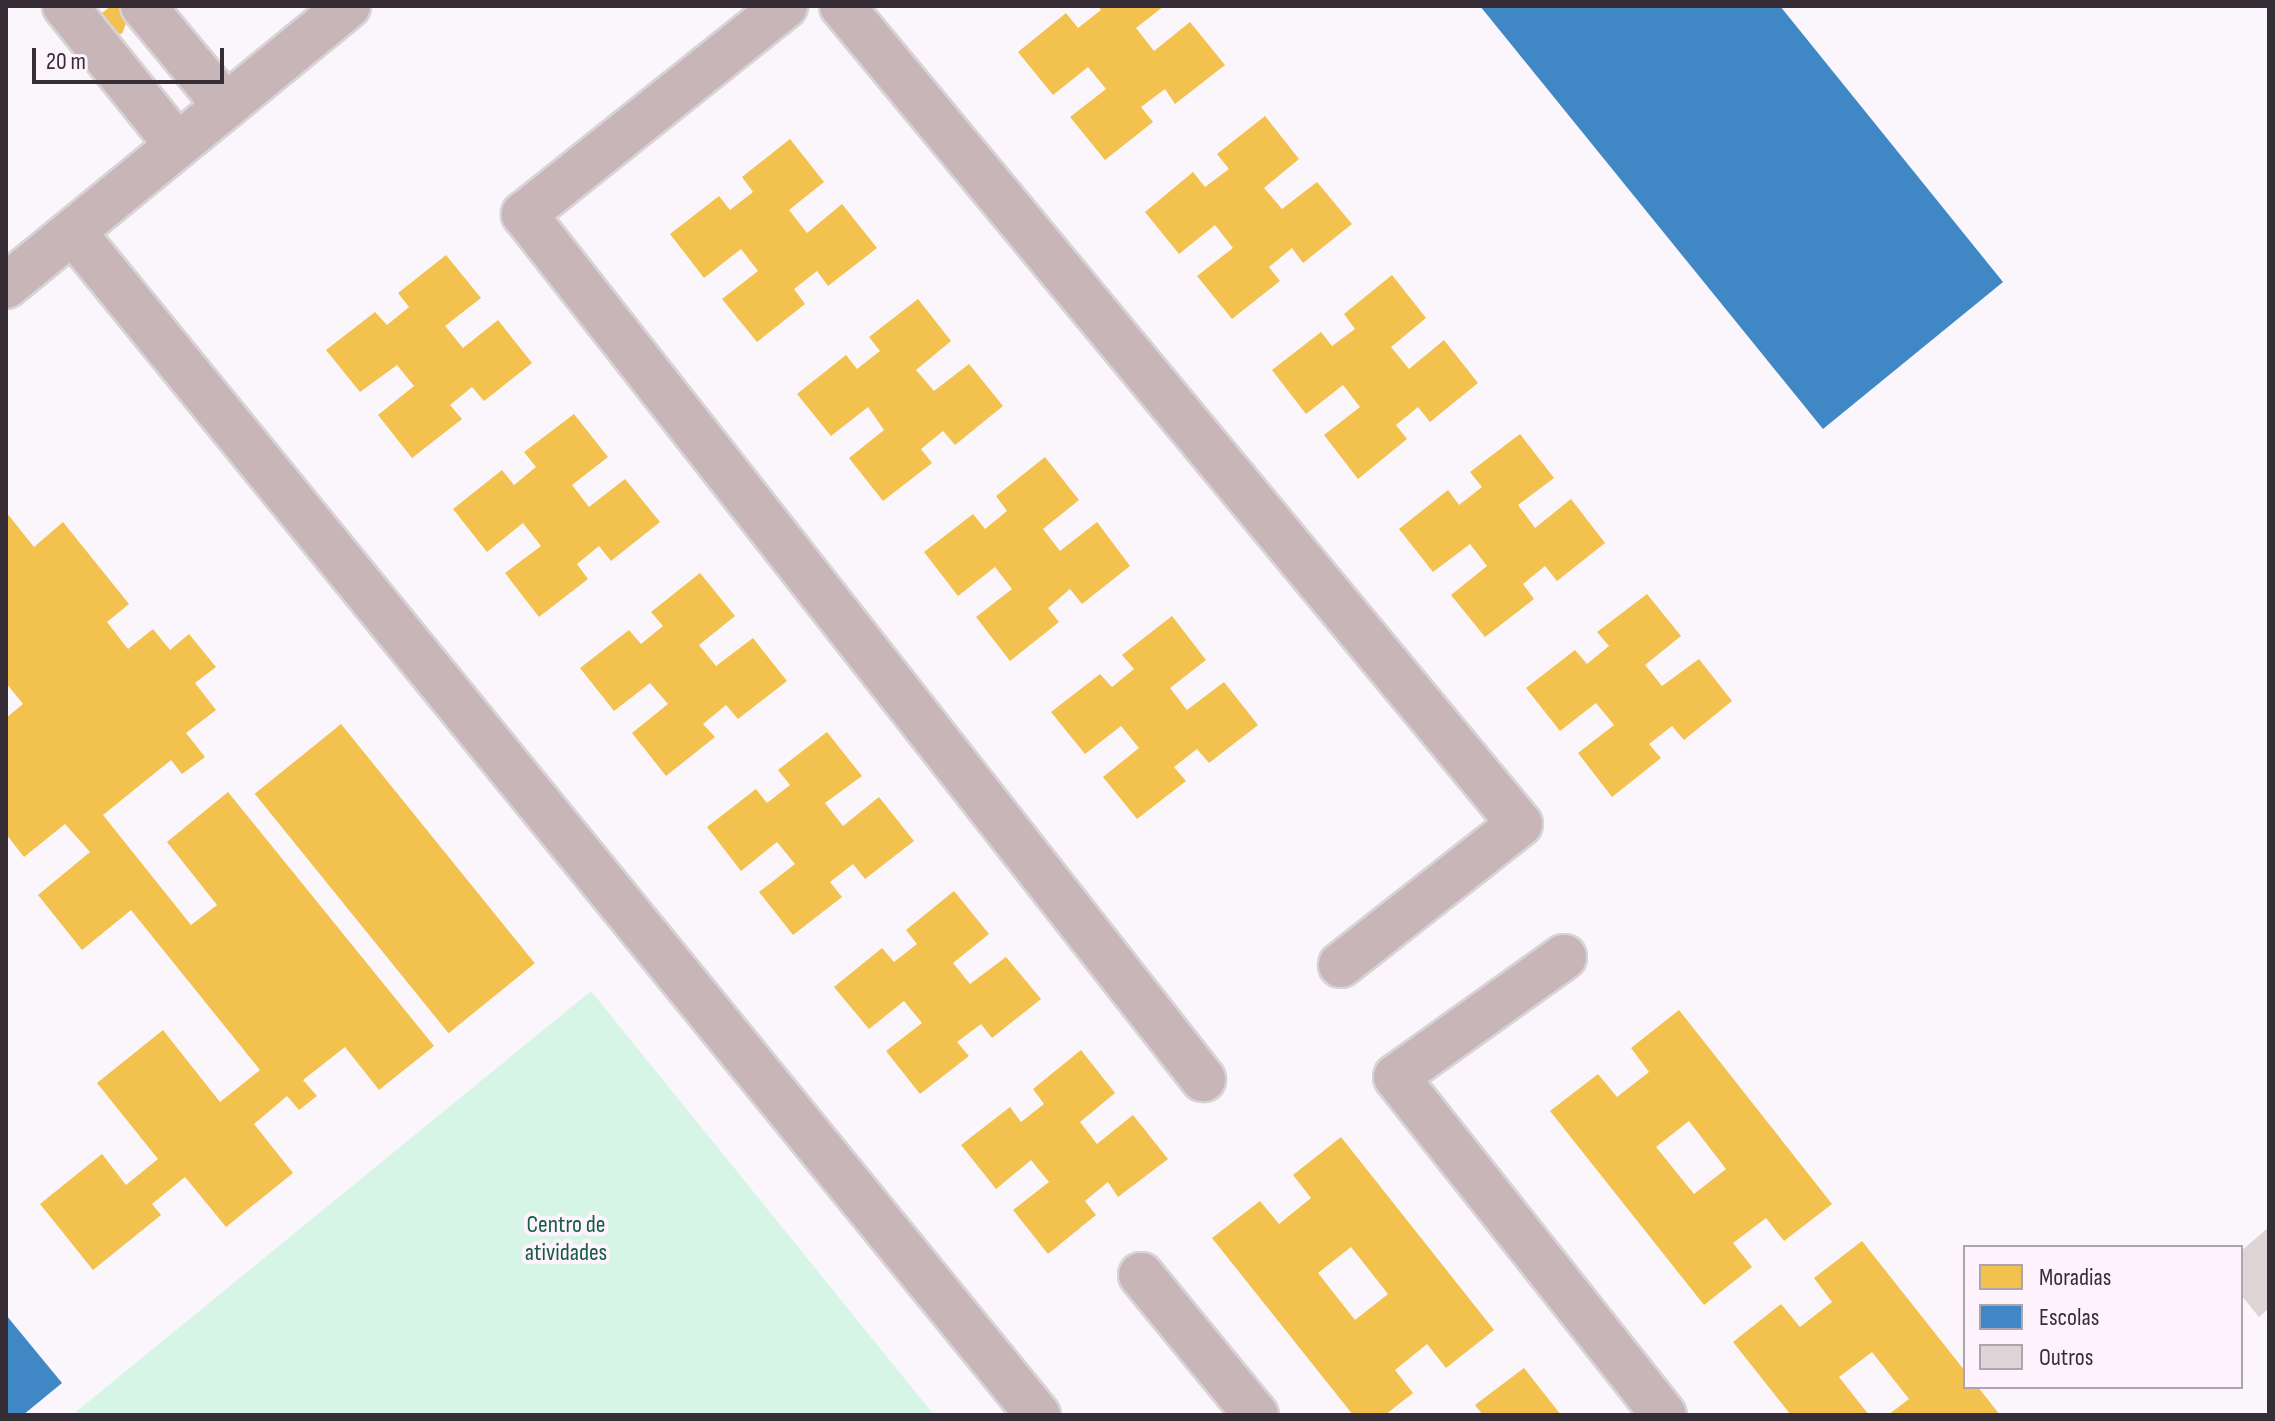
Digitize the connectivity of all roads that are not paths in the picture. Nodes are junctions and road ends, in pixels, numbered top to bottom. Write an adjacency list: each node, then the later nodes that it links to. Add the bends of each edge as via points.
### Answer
1 (65, 6): 7 (street)
2 (143, 6): 6 (street)
3 (348, 6): 6 (street)
4 (785, 6): 12 (street, via 524,214)
5 (842, 6): 11 (street, via 1520,824)
6 (226, 106): 7 (street)
7 (177, 145): 8 (street)
8 (73, 232): 9 (street); 14 (street)
9 (6, 286)
10 (1564, 957): 16 (street, via 1396,1077)
11 (1341, 965)
12 (1203, 1079)
13 (1141, 1275): 15 (street)
14 (1038, 1415)
15 (1256, 1415)
16 (1664, 1415)

